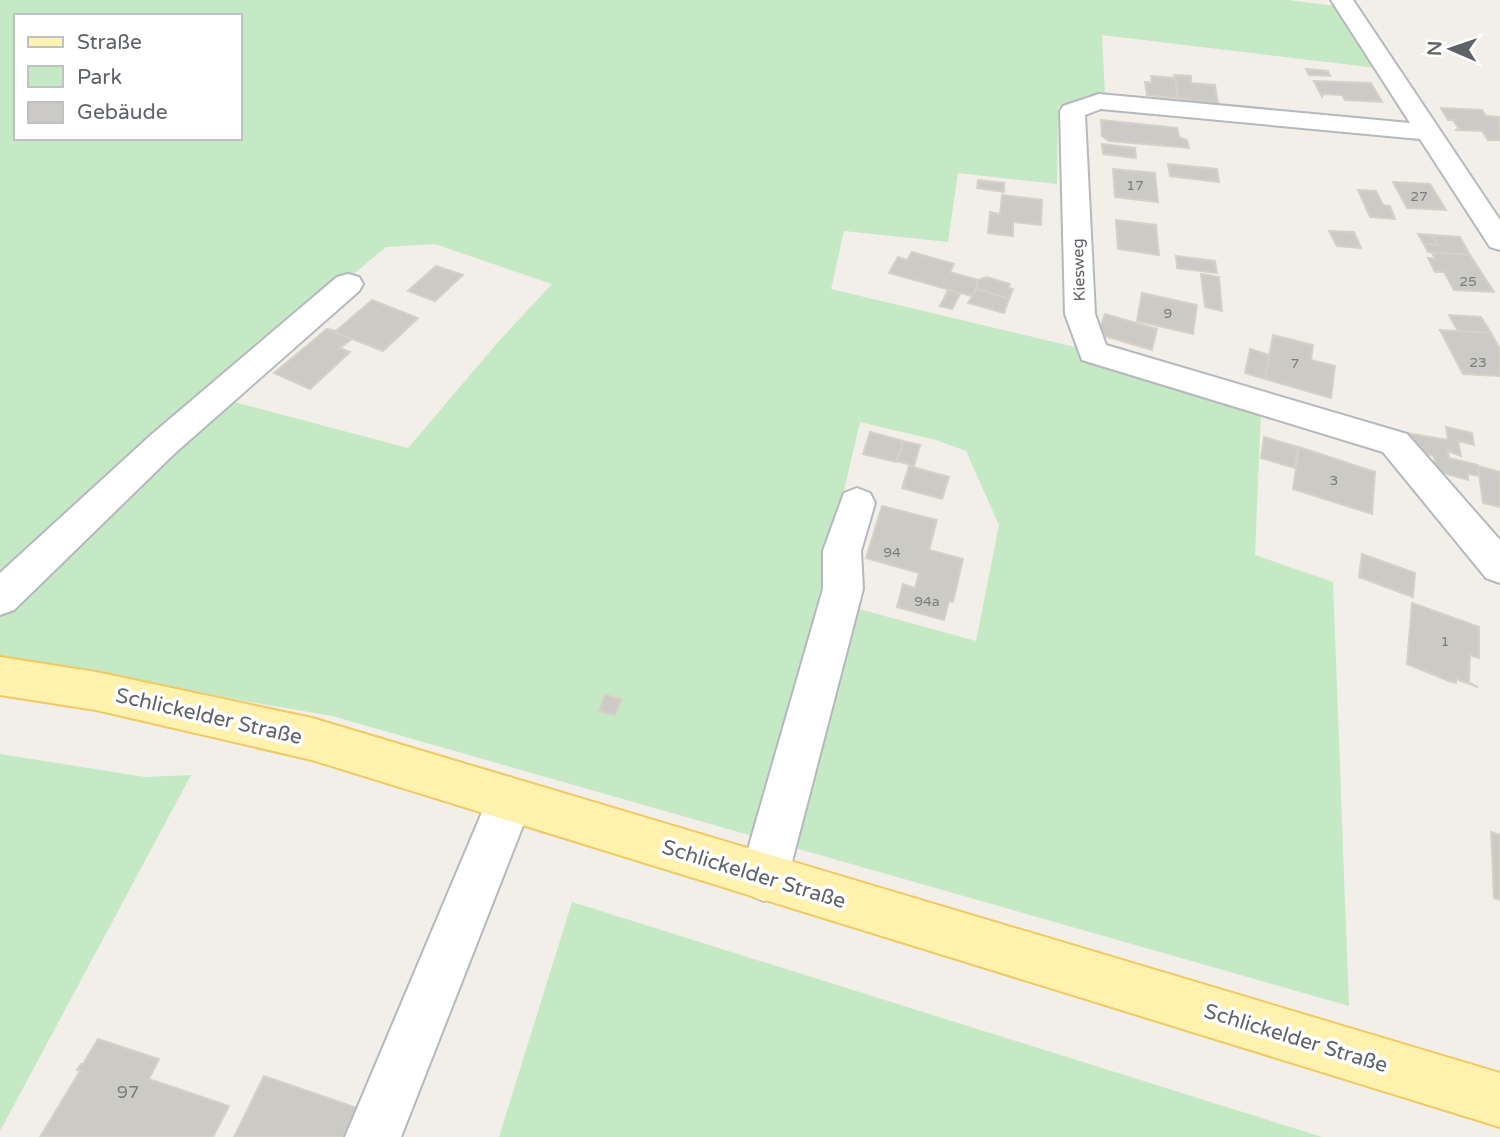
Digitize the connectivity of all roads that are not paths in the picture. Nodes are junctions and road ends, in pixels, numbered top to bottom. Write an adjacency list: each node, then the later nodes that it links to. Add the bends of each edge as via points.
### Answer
1 (1342, 0): 2 (street)
2 (1430, 132): 3 (street); 6 (street, Kiesweg, via 1099,101 1072,111 1080,314 1093,352 1395,443)
3 (1500, 240)
4 (348, 284): 7 (street, via 163,444)
5 (857, 503): 10 (street, via 842,551 843,589)
6 (1500, 567)
7 (0, 598)
8 (0, 676): 9 (main road, Schlickelder Straße, via 96,691 312,739)
9 (510, 800): 10 (main road, Schlickelder Straße); 12 (street)
10 (764, 877): 11 (main road, Schlickelder Straße)
11 (1500, 1100)
12 (373, 1137)

